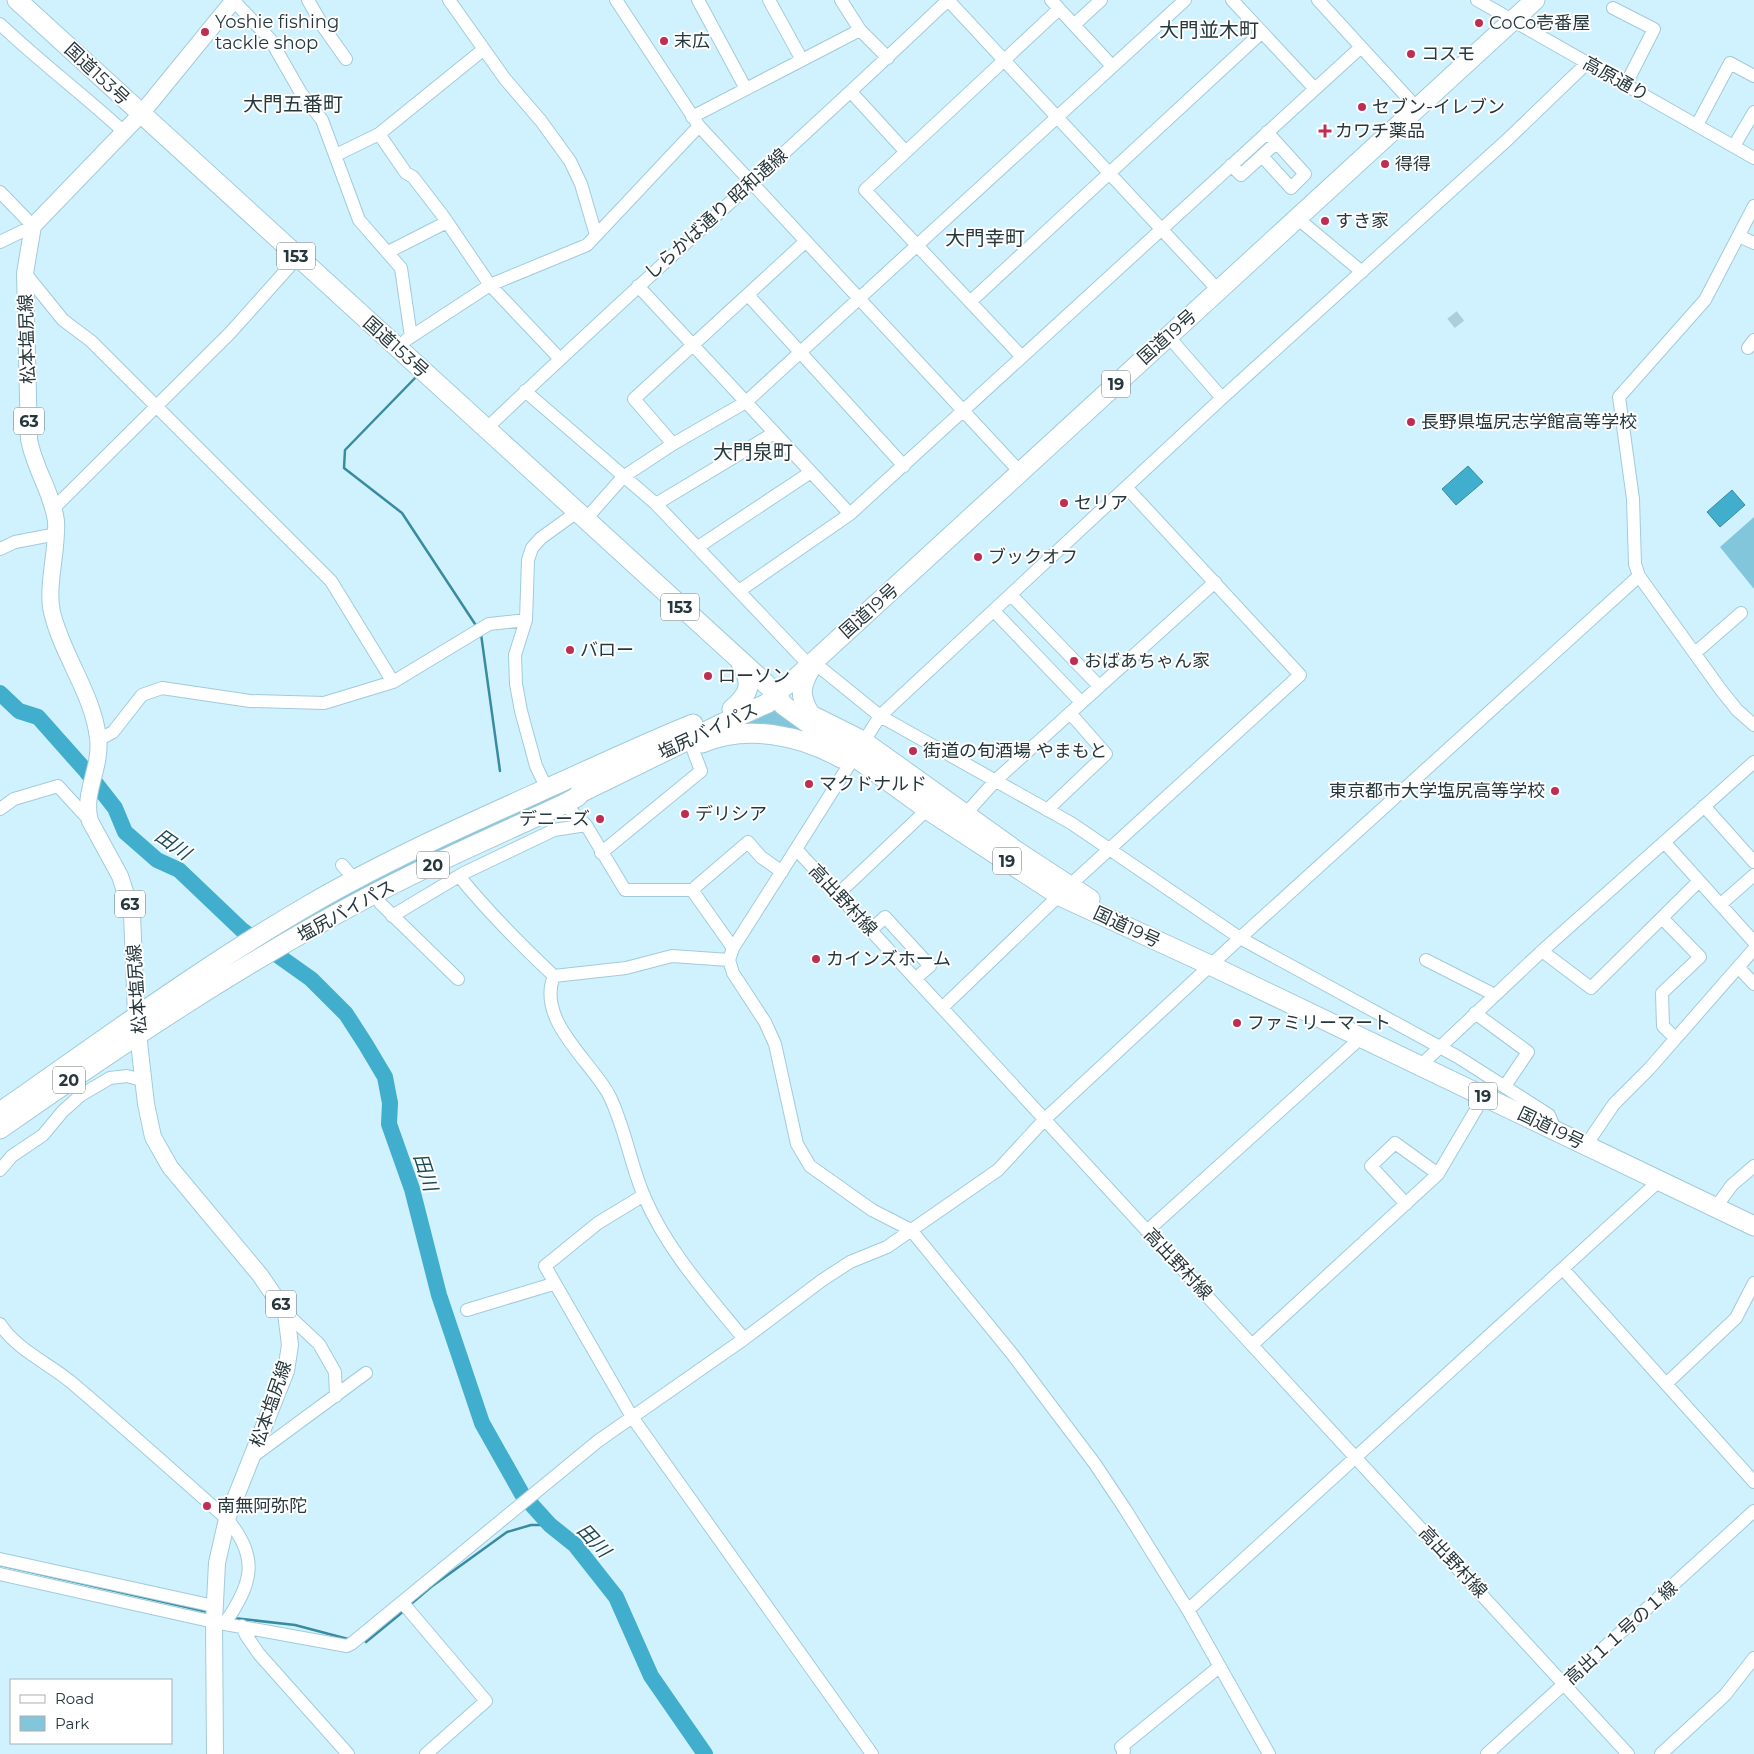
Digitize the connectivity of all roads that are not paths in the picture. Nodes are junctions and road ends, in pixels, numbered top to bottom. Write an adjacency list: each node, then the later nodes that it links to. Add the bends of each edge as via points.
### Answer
1 (17, 0): 38 (highway, 国道153号 / 153)
2 (233, 0): 38 (main road); 48 (street, via 274,43 301,93 322,120)
3 (308, 0): 26 (street)
4 (449, 0): 24 (street)
5 (616, 0): 40 (street)
6 (698, 0): 33 (street)
7 (769, 0): 27 (street)
8 (841, 0): 21 (street)
9 (948, 0): 25 (street, しらかば通り 昭和通線); 28 (street)
10 (1101, 0): 20 (street)
11 (1185, 0): 30 (street)
12 (1232, 0): 22 (street)
13 (1318, 0): 23 (street)
14 (1478, 0): 18 (street, 高原通り)
15 (1535, 0): 18 (highway, 国道19号 / 19)
16 (1055, 4): 20 (street); 28 (street)
17 (1613, 8): 32 (street, via 1654,29)
18 (1513, 20): 29 (street, 高原通り); 36 (highway, 国道19号 / 19)
19 (0, 24): 42 (street, via 34,57 84,94)
20 (1075, 24): 30 (street)
21 (860, 30): 25 (street); 27 (street)
22 (1262, 33): 34 (street); 52 (street)
23 (1361, 47): 34 (street); 36 (street)
24 (484, 49): 44 (street); 60 (street, via 570,161 581,184)
25 (888, 58): 35 (street, しらかば通り 昭和通線)
26 (346, 59)
27 (802, 60): 33 (street)
28 (1004, 60): 39 (street); 47 (street)
29 (1587, 63): 32 (street, 高原通り); 68 (street, 高出野村線)
30 (1112, 66): 39 (street)
31 (1754, 76): 41 (street, via 1730,64)
32 (1626, 84): 41 (street, 高原通り)
33 (746, 89): 40 (street)
34 (1315, 89): 43 (street)
35 (851, 92): 47 (street); 53 (street, しらかば通り 昭和通線)
36 (1417, 108): 56 (highway, 国道19号 / 19)
37 (1754, 112): 46 (street)
38 (141, 114): 42 (main road); 67 (highway, 国道153号 / 153)
39 (1057, 117): 52 (street); 65 (street)
40 (696, 121): 53 (street); 60 (street)
41 (1697, 125): 46 (street, 高原通り)
42 (124, 132): 58 (main road)
43 (1267, 132): 45 (street); 51 (street)
44 (379, 134): 48 (street); 57 (street)
45 (1276, 142): 49 (street); 49 (street, via 1305,174 1291,188)
46 (1734, 146): 50 (street, 高原通り)
47 (905, 151): 65 (street, via 865,190)
48 (336, 155): 66 (street, via 359,220)
49 (1262, 156): 51 (street, via 1241,175)
50 (1754, 158)
51 (1231, 165): 59 (street)
52 (1110, 174): 59 (street); 75 (street)
53 (751, 182): 62 (street); 71 (street, しらかば通り 昭和通線)
54 (0, 192): 58 (street)
55 (1754, 206): 61 (street)
56 (1296, 218): 68 (street); 72 (highway, 国道19号 / 19)
57 (446, 222): 66 (street); 70 (street)
58 (33, 226): 63 (street); 69 (main road, 松本塩尻線 / 63)
59 (1162, 229): 72 (street); 80 (street)
60 (596, 235): 70 (street, via 587,245)
61 (1738, 236): 64 (street); 102 (street, via 1705,300 1619,397 1630,475)
62 (806, 241): 73 (street); 74 (street)
63 (0, 242)
64 (1754, 243)
65 (916, 246): 74 (street); 75 (street)
66 (388, 252): 77 (street, via 401,268)
67 (298, 258): 77 (highway, 国道153号 / 153); 85 (street)
68 (1362, 272): 83 (street, 高出野村線)
69 (25, 273): 85 (street, via 63,320 91,341); 96 (main road, 松本塩尻線 / 63, via 29,439 34,461)
70 (490, 285): 77 (street); 81 (street)
71 (638, 286): 78 (street); 81 (street, しらかば通り 昭和通線)
72 (1219, 291): 76 (highway, 国道19号 / 19)
73 (748, 295): 78 (street); 79 (street)
74 (859, 299): 79 (street); 86 (street)
75 (970, 302): 80 (street)
76 (1168, 336): 83 (street); 92 (highway, 国道19号 / 19)
77 (403, 342): 87 (highway, 国道153号 / 153)
78 (693, 344): 84 (street); 89 (street, via 634,399)
79 (800, 352): 84 (street); 90 (street)
80 (1022, 357): 86 (street)
81 (560, 359): 82 (street, しらかば通り 昭和通線)
82 (525, 392): 87 (street, しらかば通り 昭和通線); 93 (street)
83 (1222, 398): 94 (street, 高出野村線)
84 (746, 402): 88 (street); 89 (street)
85 (157, 407): 96 (street); 112 (street, via 331,581)
86 (964, 412): 90 (street); 92 (street)
87 (486, 429): 98 (highway, 国道153号 / 153)
88 (774, 433): 91 (street); 95 (street)
89 (673, 444): 93 (street)
90 (904, 466): 97 (street)
91 (811, 472): 97 (street); 100 (street)
92 (1020, 472): 111 (highway, 国道19号 / 19)
93 (623, 477): 95 (street); 98 (street)
94 (1127, 488): 103 (street); 105 (street, 高出野村線)
95 (656, 504): 100 (street)
96 (54, 508): 99 (main road, 松本塩尻線 / 63)
97 (850, 514): 104 (street)
98 (581, 516): 108 (street, via 541,538 532,548 528,560); 110 (highway, 国道153号 / 153)
99 (57, 534): 101 (street, via 16,542); 121 (main road, 松本塩尻線 / 63, via 52,611 95,724)
100 (698, 547): 104 (street)
101 (0, 549)
102 (1638, 576): 109 (street); 153 (street)
103 (1215, 582): 113 (street); 138 (street, via 1300,675)
104 (739, 591): 111 (street)
105 (1011, 595): 106 (street, 高出野村線); 113 (street)
106 (994, 611): 115 (street); 119 (street, 高出野村線)
107 (1741, 613): 109 (street)
108 (526, 620): 112 (street, via 489,624); 126 (street, via 515,654 516,684 536,766)
109 (1695, 653): 120 (street, via 1726,697)
110 (738, 659): 114 (highway, 国道153号 / 153); 116 (highway, via 746,672 748,691)
111 (815, 665): 114 (highway, 国道19号 / 19); 118 (highway, via 801,690 801,698); 119 (street)
112 (393, 682): 121 (street, via 348,698 309,704 162,688 142,695 113,732)
113 (1098, 686): 115 (street)
114 (776, 693): 116 (highway, 塩尻バイパス / 20); 118 (highway, 国道19号 / 19, via 789,698); 123 (highway, 国道19号 / 19, via 783,706); 128 (highway, 塩尻バイパス / 20, via 768,703 668,749)
115 (1081, 702): 117 (street)
116 (732, 709): 126 (highway, 塩尻バイパス / 20, via 632,749)
117 (1070, 712): 125 (street); 132 (street, via 1106,754)
118 (810, 714): 123 (highway, 国道19号 / 19)
119 (880, 716): 123 (street, 高出野村線); 125 (street)
120 (1754, 724)
121 (98, 740): 134 (main road, 松本塩尻線 / 63, via 88,802)
122 (692, 747): 123 (highway, via 730,735 784,736); 128 (highway); 139 (street, via 701,771)
123 (856, 754): 127 (highway, 国道19号 / 19); 131 (highway, 国道19号); 137 (street, 高出野村線)
124 (1754, 762): 129 (street)
125 (996, 780): 132 (street); 133 (street)
126 (547, 789): 168 (highway, 塩尻バイパス / 20, via 400,856 288,918 232,952)
127 (940, 795): 131 (street); 133 (highway, 国道19号 / 19)
128 (570, 800): 135 (street); 168 (highway, 塩尻バイパス / 20, via 380,891)
129 (1704, 806): 136 (street); 140 (street)
130 (0, 809): 134 (street, via 14,799 58,786)
131 (928, 810): 133 (highway, 国道19号 / 19); 147 (street)
132 (1047, 810): 138 (street)
133 (960, 820): 146 (highway, 国道19号 / 19)
134 (90, 821): 168 (main road, 松本塩尻線 / 63, via 120,876 129,901)
135 (586, 825): 139 (street); 143 (street, via 554,830)
136 (1664, 843): 144 (street); 156 (street)
137 (796, 849): 141 (street); 147 (street, 高出野村線)
138 (1110, 850): 146 (street); 153 (street)
139 (602, 853): 145 (street, via 625,890)
140 (1754, 862)
141 (782, 872): 145 (street, via 761,857 748,842); 157 (street)
142 (1754, 875): 149 (street)
143 (459, 876): 150 (street); 161 (street, via 493,918)
144 (1700, 881): 149 (street); 151 (street)
145 (692, 890): 157 (street)
146 (1064, 891): 159 (highway, 国道19号 / 19, via 1112,912); 166 (street)
147 (838, 894): 152 (street, 高出野村線)
148 (380, 903): 150 (street)
149 (1721, 904): 154 (street)
150 (392, 916): 163 (street)
151 (1664, 919): 156 (street, via 1591,988); 170 (street, via 1700,957 1662,994 1662,1026)
152 (871, 930): 162 (street, 高出野村線); 162 (street, via 885,917 930,966)
153 (1240, 938): 159 (street); 171 (street)
154 (1754, 942)
155 (1754, 950): 160 (street)
156 (1542, 951): 165 (street)
157 (731, 954): 161 (street, via 672,956 626,968); 189 (street, via 733,973 765,1022 775,1044 797,1144 810,1166 872,1210)
158 (1426, 960): 165 (street)
159 (1212, 966): 169 (highway, 国道19号 / 19); 177 (street)
160 (1738, 967): 164 (street); 170 (street)
161 (554, 976): 185 (street, via 550,985 553,1010 569,1041 608,1093 621,1121)
162 (916, 978): 166 (street, 高出野村線)
163 (458, 979)
164 (1754, 984)
165 (1495, 995): 167 (street)
166 (943, 1007): 177 (street, 高出野村線)
167 (1475, 1013): 171 (street); 174 (street, via 1528,1052)
168 (138, 1024): 173 (main road, 松本塩尻線 / 63); 176 (highway, 塩尻バイパス / 20); 179 (highway, 塩尻バイパス / 20)
169 (1359, 1036): 172 (highway, 国道19号 / 19); 190 (street, via 1326,1070)
170 (1675, 1038): 180 (street, via 1614,1104)
171 (1439, 1047): 172 (street); 174 (street)
172 (1420, 1066): 175 (highway, 国道19号 / 19)
173 (145, 1081): 182 (street, via 127,1076 110,1078 81,1095 42,1135 12,1156); 195 (main road, 松本塩尻線 / 63, via 153,1137 170,1167 260,1275)
174 (1505, 1086): 178 (street, via 1549,1115)
175 (1484, 1096): 178 (highway, 国道19号 / 19); 183 (street)
176 (0, 1112)
177 (1045, 1119): 189 (street, via 998,1170); 190 (street, 高出野村線)
178 (1550, 1128): 180 (highway, 国道19号 / 19)
179 (0, 1129)
180 (1586, 1145): 184 (highway, 国道19号 / 19)
181 (1754, 1166): 187 (street, via 1732,1185)
182 (0, 1170)
183 (1438, 1174): 186 (street); 186 (street, via 1395,1143 1371,1166)
184 (1660, 1180): 187 (highway, 国道19号 / 19); 191 (street)
185 (644, 1195): 193 (street, via 598,1223 545,1266); 197 (street, via 670,1246)
186 (1406, 1204): 198 (street)
187 (1716, 1207): 188 (highway, 国道19号 / 19)
188 (1754, 1226)
189 (912, 1230): 197 (street, via 887,1248 850,1262); 211 (street, via 1013,1355 1095,1464)
190 (1147, 1231): 198 (street, 高出野村線)
191 (1564, 1269): 200 (street); 204 (street)
192 (1754, 1283): 200 (street, via 1736,1318)
193 (553, 1284): 194 (street); 202 (street)
194 (467, 1310)
195 (286, 1313): 201 (street, via 319,1344 335,1372); 203 (main road, 松本塩尻線 / 63, via 290,1345 286,1371)
196 (0, 1324): 207 (street, via 15,1341 70,1382)
197 (744, 1339): 202 (street)
198 (1253, 1344): 204 (street, 高出野村線)
199 (366, 1373): 201 (street)
200 (1667, 1383): 205 (street)
201 (336, 1396): 203 (street)
202 (632, 1417): 210 (street, via 544,1483); 220 (street)
203 (252, 1457): 207 (main road, 松本塩尻線 / 63)
204 (1357, 1458): 211 (street); 216 (street, 高出野村線)
205 (1754, 1482)
206 (1754, 1511): 216 (street, 高出１１号の１線)
207 (226, 1519): 212 (main road, 松本塩尻線 / 63, via 217,1563); 212 (street, via 237,1532 250,1564 244,1592)
208 (0, 1559): 212 (street)
209 (0, 1574): 212 (street)
210 (406, 1606): 213 (street, via 347,1646); 219 (street, via 486,1701)
211 (1188, 1610): 215 (street)
212 (220, 1616): 213 (street); 217 (main road, 松本塩尻線 / 63)
213 (242, 1626): 218 (street, via 260,1654)
214 (1754, 1658): 225 (street, via 1724,1695)
215 (1219, 1666): 221 (street, via 1121,1747); 222 (street)
216 (1565, 1684): 223 (street, 高出１１号の１線); 224 (street, 高出野村線)
217 (215, 1754)
218 (348, 1754)
219 (426, 1754)
220 (872, 1754)
221 (1123, 1754)
222 (1269, 1754)
223 (1487, 1754)
224 (1628, 1754)
225 (1661, 1754)

